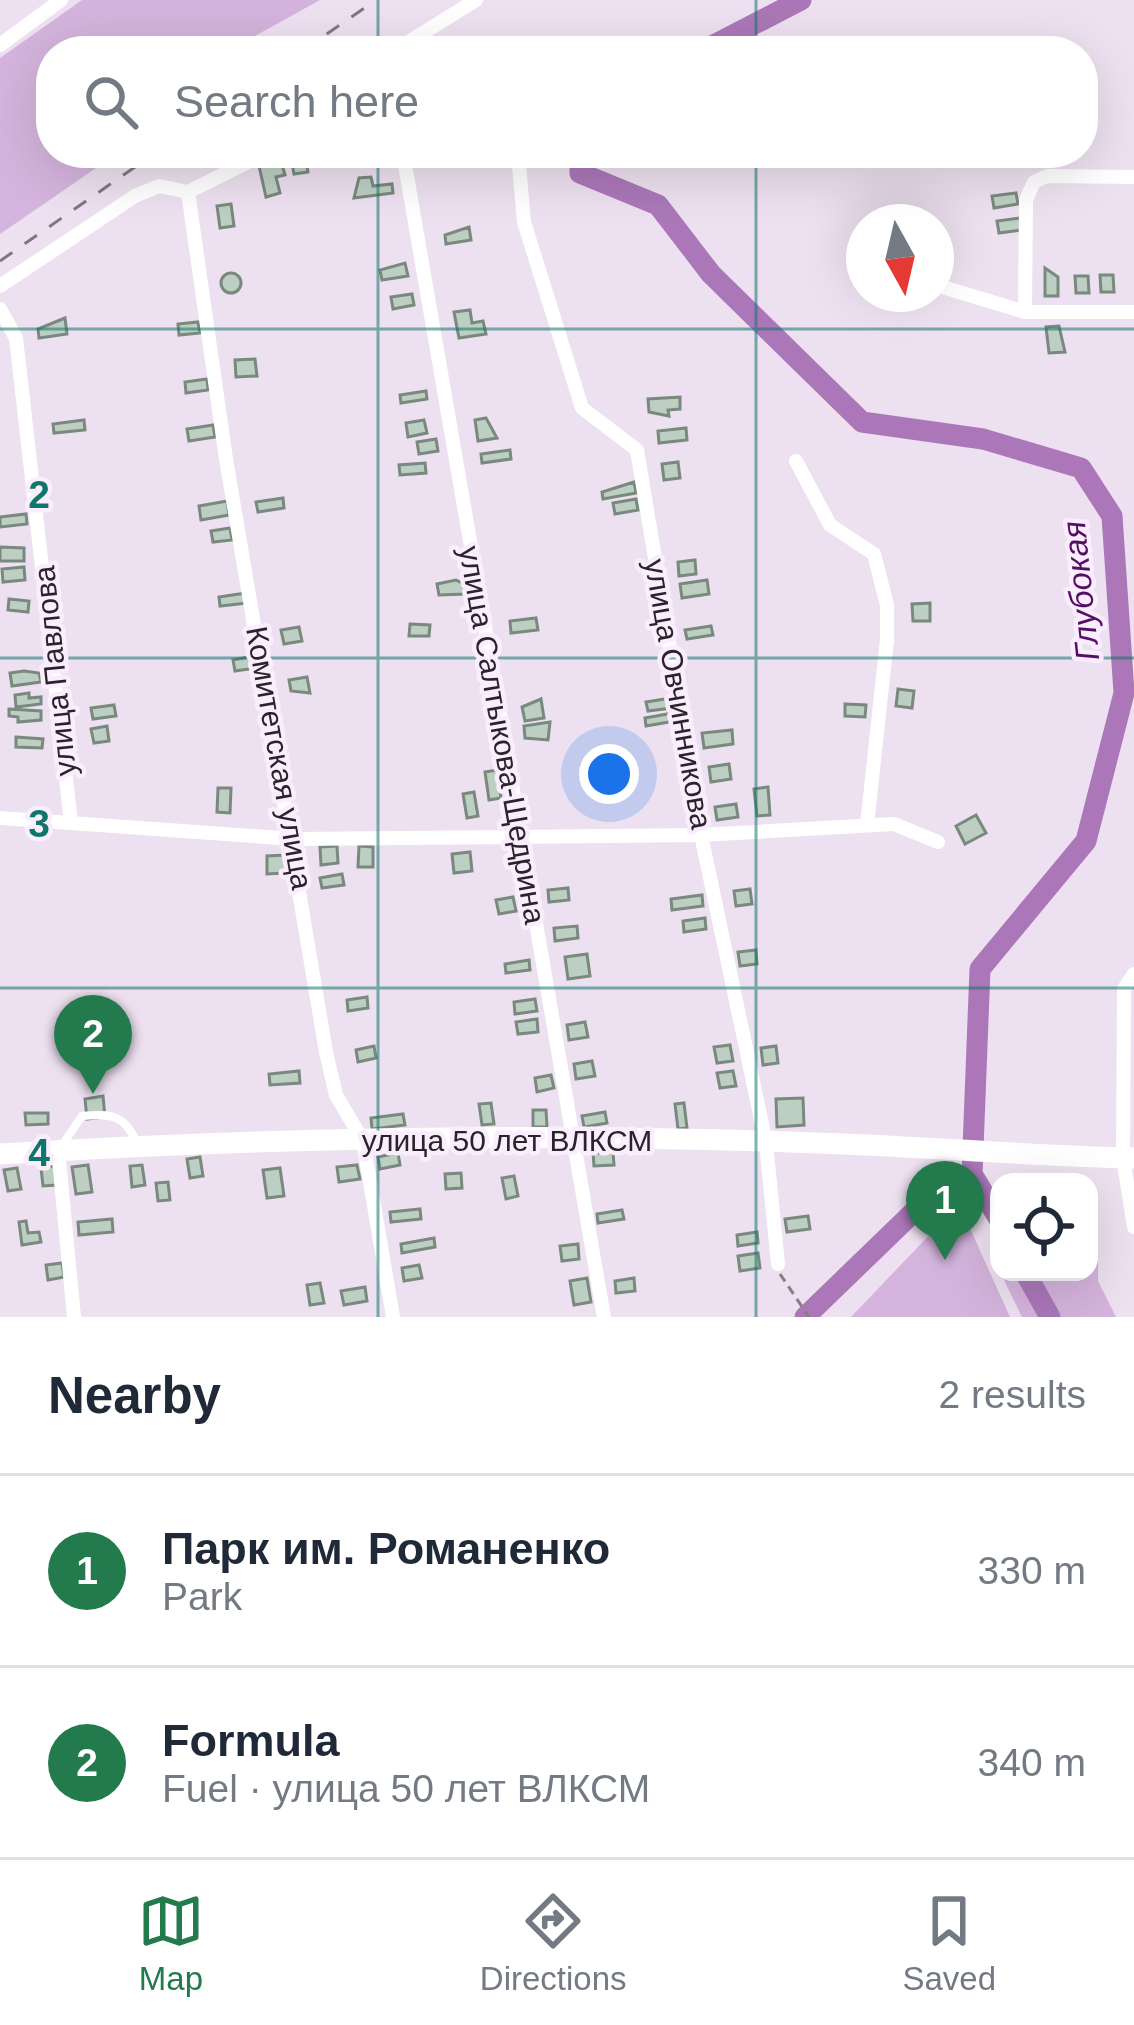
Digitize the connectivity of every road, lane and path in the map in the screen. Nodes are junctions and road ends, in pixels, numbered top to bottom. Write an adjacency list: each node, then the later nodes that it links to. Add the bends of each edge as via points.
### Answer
1 (61, 0): 4 (street)
2 (476, 0): 3 (street)
3 (418, 36)
4 (0, 45)
5 (236, 168): 9 (street)
6 (406, 168): 20 (street, улица Салтыкова-Щедрина)
7 (519, 168): 19 (street, улица Овчинникова, via 524,222 582,408 637,450)
8 (1134, 177): 13 (street, via 1034,182 1026,200)
9 (188, 192): 10 (street, via 159,186 135,196); 21 (street, Комитетская улица)
10 (0, 286)
11 (954, 290): 13 (street)
12 (0, 309): 17 (street, улица Павлова, via 16,338)
13 (1025, 312): 14 (street)
14 (1134, 312)
15 (796, 461): 18 (street, via 830,525 874,554 887,605)
16 (0, 818): 17 (street)
17 (71, 824): 21 (street)
18 (867, 825): 19 (street); 22 (street, via 894,824)
19 (701, 835): 20 (street); 26 (street, улица Овчинникова)
20 (518, 836): 21 (street); 25 (street, улица Салтыкова-Щедрина)
21 (294, 839): 24 (street, Комитетская улица, via 336,1095)
22 (938, 842)
23 (1134, 974): 30 (street, via 1124,989)
24 (363, 1141): 25 (main road, улица 50 лет ВЛКСМ); 27 (main road, улица 50 лет ВЛКСМ); 34 (street, Комитетская улица)
25 (573, 1141): 26 (main road, улица 50 лет ВЛКСМ); 35 (street, улица Салтыкова-Щедрина)
26 (766, 1143): 30 (main road, улица 50 лет ВЛКСМ); 32 (street, улица Овчинникова)
27 (138, 1146): 28 (main road, улица 50 лет ВЛКСМ); 28 (lane, via 113,1114 82,1116)
28 (58, 1150): 29 (main road, улица 50 лет ВЛКСМ); 33 (street)
29 (0, 1154)
30 (1128, 1158): 31 (street)
31 (1134, 1226)
32 (778, 1264): 36 (path)
33 (74, 1317)
34 (393, 1317)
35 (604, 1317)
36 (809, 1317)

